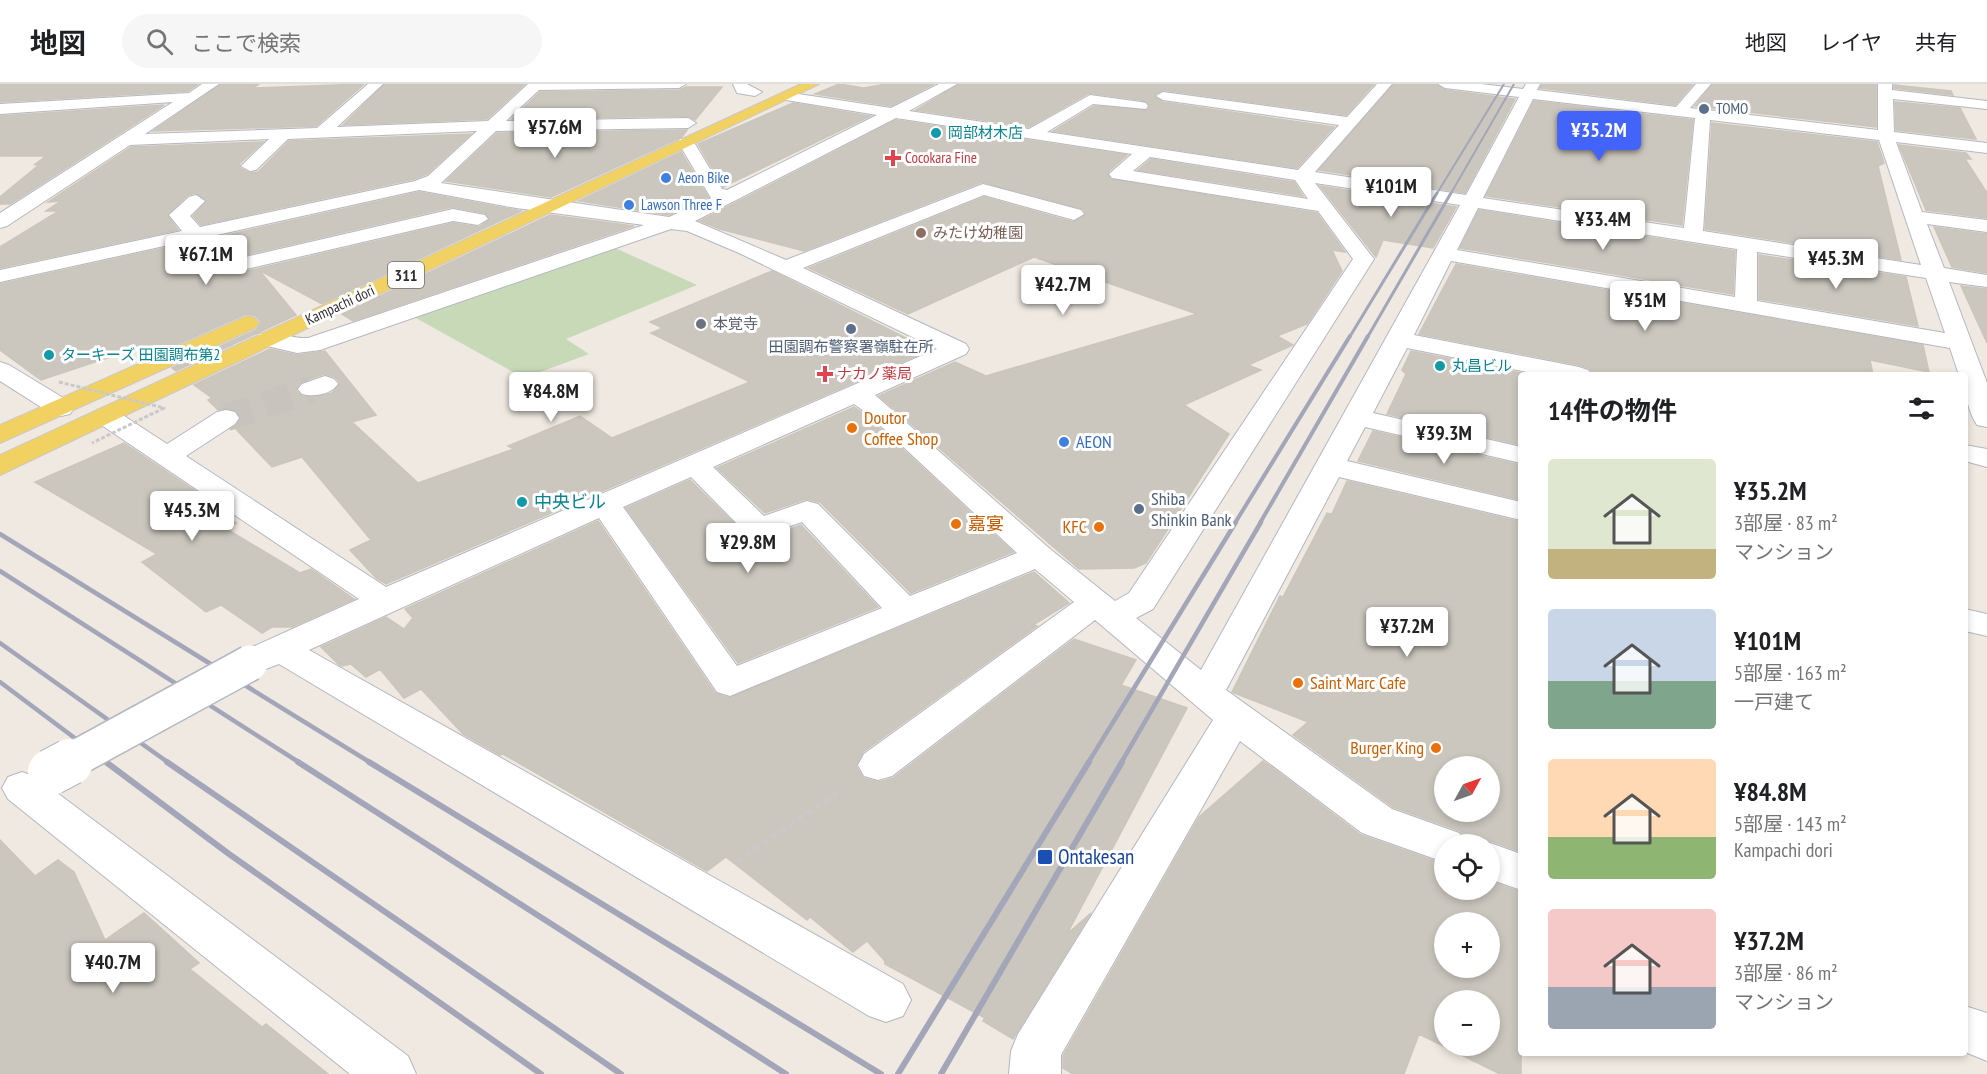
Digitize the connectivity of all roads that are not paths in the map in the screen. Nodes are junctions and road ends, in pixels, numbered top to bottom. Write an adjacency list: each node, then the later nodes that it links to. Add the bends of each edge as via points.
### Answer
1 (212, 84): 16 (street)
2 (376, 84): 25 (street)
3 (679, 84): 10 (street)
4 (812, 84): 11 (main road, Kampachi dori / 311)
5 (950, 84): 21 (street)
6 (1385, 84): 23 (street)
7 (1445, 84): 12 (street)
8 (1704, 84): 20 (street)
9 (1906, 84): 14 (street)
10 (536, 85): 24 (street)
11 (763, 89): 21 (street); 26 (main road, Kampachi dori / 311); 26 (main road, Kampachi dori / 311)
12 (1531, 89): 20 (street, via 1626,100); 38 (street)
13 (1885, 89): 17 (street); 29 (street)
14 (1987, 92)
15 (1164, 96): 23 (street)
16 (192, 97): 19 (street); 30 (street)
17 (1987, 105)
18 (1141, 106): 28 (street, via 1090,99)
19 (0, 109)
20 (1679, 112): 22 (street)
21 (894, 113): 28 (street); 36 (street)
22 (1702, 114): 29 (street); 49 (street)
23 (1350, 122): 34 (street)
24 (492, 126): 25 (street); 26 (street); 35 (street, via 434,180)
25 (321, 133): 27 (street)
26 (687, 133): 36 (street, via 716,194); 39 (main road, Kampachi dori / 311); 40 (main road, Kampachi dori / 311)
27 (284, 134): 30 (street); 33 (street)
28 (1032, 134): 32 (street)
29 (1886, 136): 31 (street); 43 (street)
30 (125, 140): 45 (street)
31 (1987, 148)
32 (1146, 152): 34 (street); 41 (street, via 1118,174)
33 (250, 166)
34 (1302, 176): 38 (street); 41 (street)
35 (419, 185): 39 (street); 48 (street)
36 (729, 196): 46 (street)
37 (196, 201): 48 (street, via 179,215 192,230)
38 (1472, 201): 49 (street); 52 (street)
39 (516, 202): 40 (street); 44 (main road, Kampachi dori / 311)
40 (553, 207): 46 (street); 59 (main road, Kampachi dori / 311)
41 (1325, 207): 82 (street, via 1364,259 1141,601)
42 (1074, 214): 53 (street, via 983,189)
43 (1913, 216): 47 (street); 54 (street)
44 (478, 219): 48 (street, via 453,215 238,265); 50 (main road, Kampachi dori / 311)
45 (0, 222)
46 (672, 223): 53 (street, via 691,226); 59 (street, via 311,345)
47 (1987, 226)
48 (191, 235): 55 (street)
49 (1693, 235): 51 (street)
50 (423, 244)
51 (1747, 244): 54 (street); 57 (street)
52 (1445, 254): 57 (street); 60 (street)
53 (784, 268): 64 (street, via 957,349)
54 (1935, 273): 56 (street); 61 (street)
55 (0, 276)
56 (1987, 281)
57 (1746, 306): 61 (street)
58 (271, 313): 65 (main road)
59 (267, 339): 66 (main road, Kampachi dori / 311)
60 (1400, 339): 63 (street); 67 (street)
61 (1971, 354): 69 (street)
62 (0, 370): 65 (street)
63 (1565, 372)
64 (856, 394): 75 (street); 80 (street, via 877,408)
65 (61, 408): 70 (main road)
66 (106, 416): 73 (street); 76 (main road, Kampachi dori / 311)
67 (1356, 417): 71 (street); 77 (street)
68 (226, 418): 73 (street)
69 (1987, 419)
70 (0, 435)
71 (1518, 454)
72 (1968, 454): 74 (street)
73 (167, 456): 81 (street)
74 (1987, 458)
75 (695, 465): 78 (street); 83 (street, via 759,528 807,510)
76 (0, 466)
77 (1330, 466): 79 (street); 87 (street)
78 (605, 504): 81 (street); 83 (street, via 730,683)
79 (1518, 510)
80 (1039, 556): 82 (street); 83 (street)
81 (384, 601): 86 (street)
82 (1103, 610): 87 (street); 88 (street)
83 (905, 611)
84 (1968, 621): 85 (street)
85 (1987, 625)
86 (264, 656): 89 (street, bridge); 93 (street, via 695,890)
87 (1221, 705): 90 (street, via 1377,821); 97 (street, via 1036,1051)
88 (878, 765)
89 (24, 786): 96 (street)
90 (1434, 841)
91 (1500, 865): 92 (street)
92 (1518, 871)
93 (886, 1000)
94 (1968, 1030): 95 (street)
95 (1987, 1037)
96 (390, 1074)
97 (1035, 1074)

